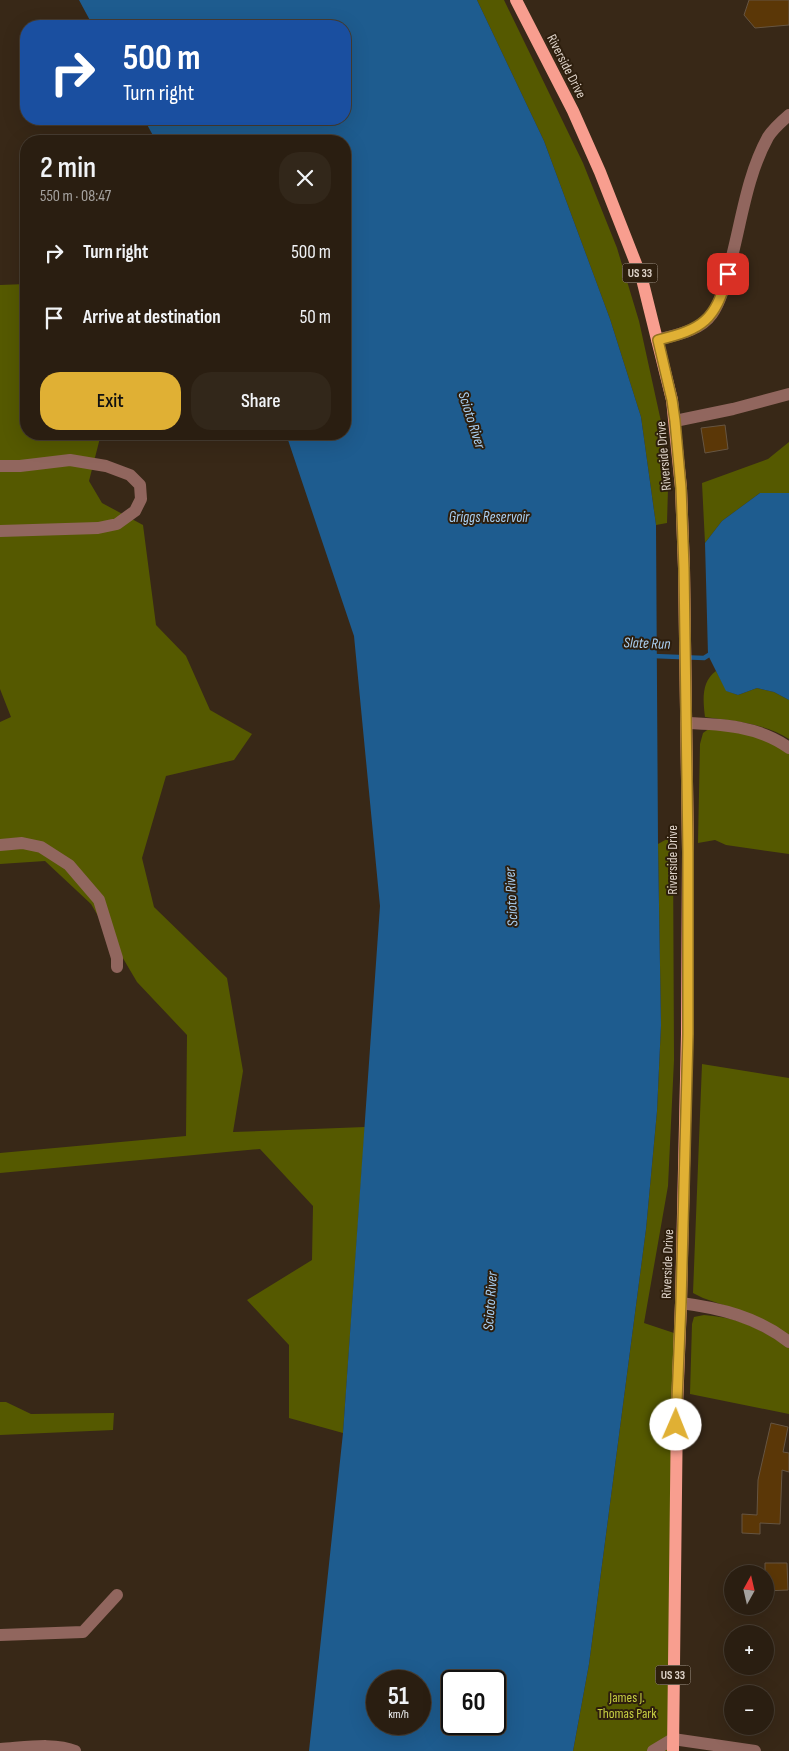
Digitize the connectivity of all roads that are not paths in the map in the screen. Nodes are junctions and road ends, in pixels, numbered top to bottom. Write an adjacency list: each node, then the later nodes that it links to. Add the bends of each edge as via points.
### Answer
1 (516, 0): 3 (main road, Riverside Drive / US 33, via 573,111 600,172 642,279)
2 (789, 115): 3 (street, via 769,136 755,168 724,290 711,315 695,329)
3 (658, 340): 5 (main road, Riverside Drive / US 33)
4 (789, 394): 5 (street)
5 (675, 421): 8 (main road, Riverside Drive / US 33, via 683,530)
6 (0, 466): 7 (street, via 70,460 106,466 130,475 140,485 142,499 135,511 117,524 98,528)
7 (0, 531)
8 (686, 723): 9 (street, via 755,731); 12 (main road, Riverside Drive / US 33, via 688,1034)
9 (789, 748)
10 (0, 845): 11 (street, via 22,843 40,847 69,865 100,900)
11 (117, 967)
12 (681, 1302): 13 (street, via 746,1317); 16 (main road, Riverside Drive / US 33)
13 (789, 1342)
14 (117, 1594): 15 (street, via 83,1632)
15 (0, 1635)
16 (673, 1745): 19 (street); 20 (street)
17 (0, 1749): 18 (street, via 49,1746)
18 (75, 1751)
19 (652, 1751)
20 (755, 1751)

